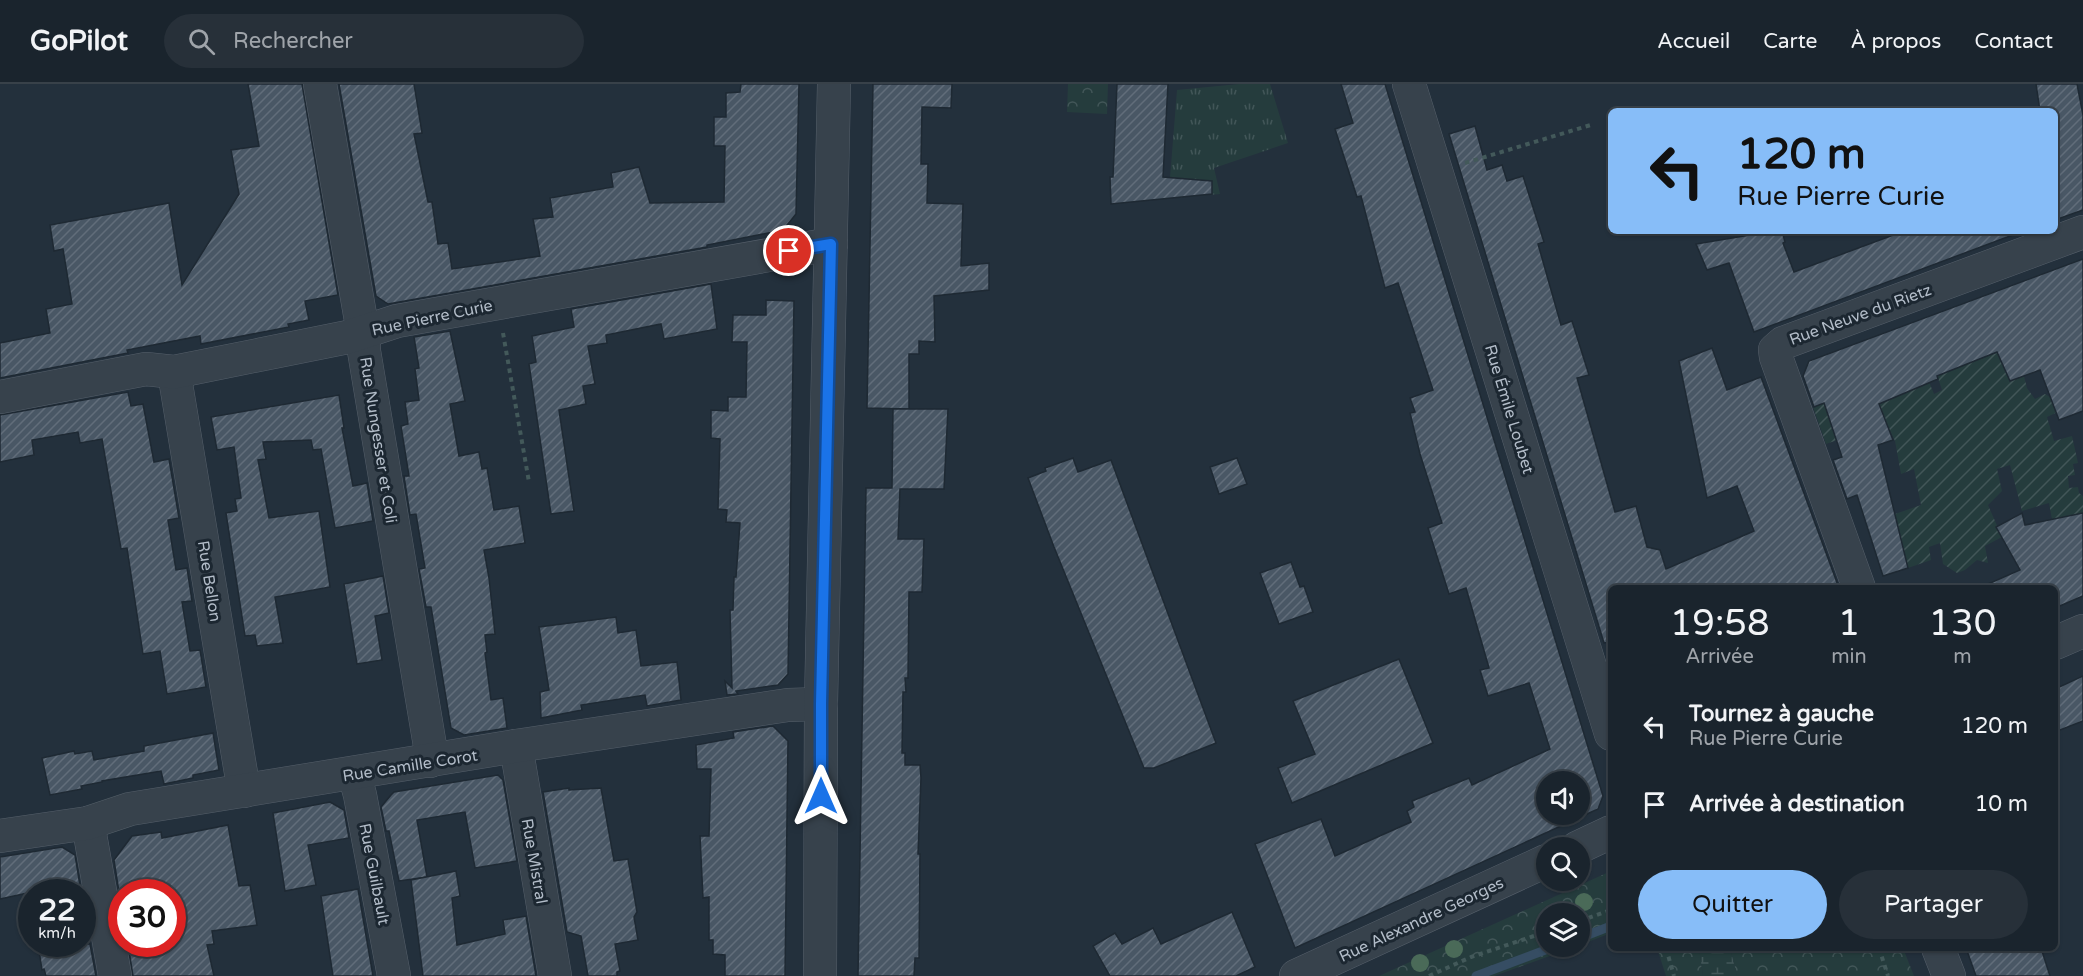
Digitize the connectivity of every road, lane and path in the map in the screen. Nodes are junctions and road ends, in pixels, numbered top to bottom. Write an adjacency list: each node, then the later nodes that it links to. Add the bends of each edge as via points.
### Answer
1 (320, 84): 9 (street, Rue Nungesser et Coli)
2 (834, 84): 7 (street)
3 (1409, 84): 5 (street, Rue Émile Loubet)
4 (1594, 124): 5 (path)
5 (1436, 174): 17 (street, Rue Émile Loubet)
6 (2083, 232): 13 (street, Rue Neuve du Rietz, via 1783,343 1775,350)
7 (831, 244): 8 (street, Rue Pierre Curie); 16 (street)
8 (497, 303): 9 (street, Rue Pierre Curie, via 397,321); 12 (path)
9 (363, 332): 10 (street, Rue Pierre Curie); 19 (street, Rue Nungesser et Coli)
10 (174, 372): 11 (street, Rue Pierre Curie, via 146,369); 21 (street, Rue Bellon)
11 (0, 397)
12 (529, 482)
13 (1858, 585)
14 (2083, 631): 15 (street)
15 (2058, 642)
16 (821, 704): 18 (street, Rue Camille Corot, via 788,705); 36 (street)
17 (1608, 724)
18 (516, 746): 19 (street, Rue Camille Corot); 35 (street, Rue Mistral)
19 (430, 761): 20 (street, Rue Camille Corot)
20 (354, 773): 21 (street, Rue Camille Corot); 34 (street, Rue Guilbault)
21 (244, 791): 22 (street, Rue Camille Corot, via 130,809)
22 (88, 822): 24 (street, Rue Camille Corot); 33 (street)
23 (1608, 833): 25 (street)
24 (0, 836)
25 (1590, 842)
26 (1536, 866): 37 (street, Rue Alexandre Georges)
27 (1608, 911): 28 (path)
28 (1590, 917)
29 (1536, 935): 38 (path)
30 (1667, 951): 39 (path)
31 (1880, 951): 40 (path)
32 (1939, 951): 41 (street)
33 (115, 976)
34 (394, 976)
35 (555, 976)
36 (820, 976)
37 (1296, 976)
38 (1429, 976)
39 (1674, 976)
40 (1887, 976)
41 (1949, 976)

